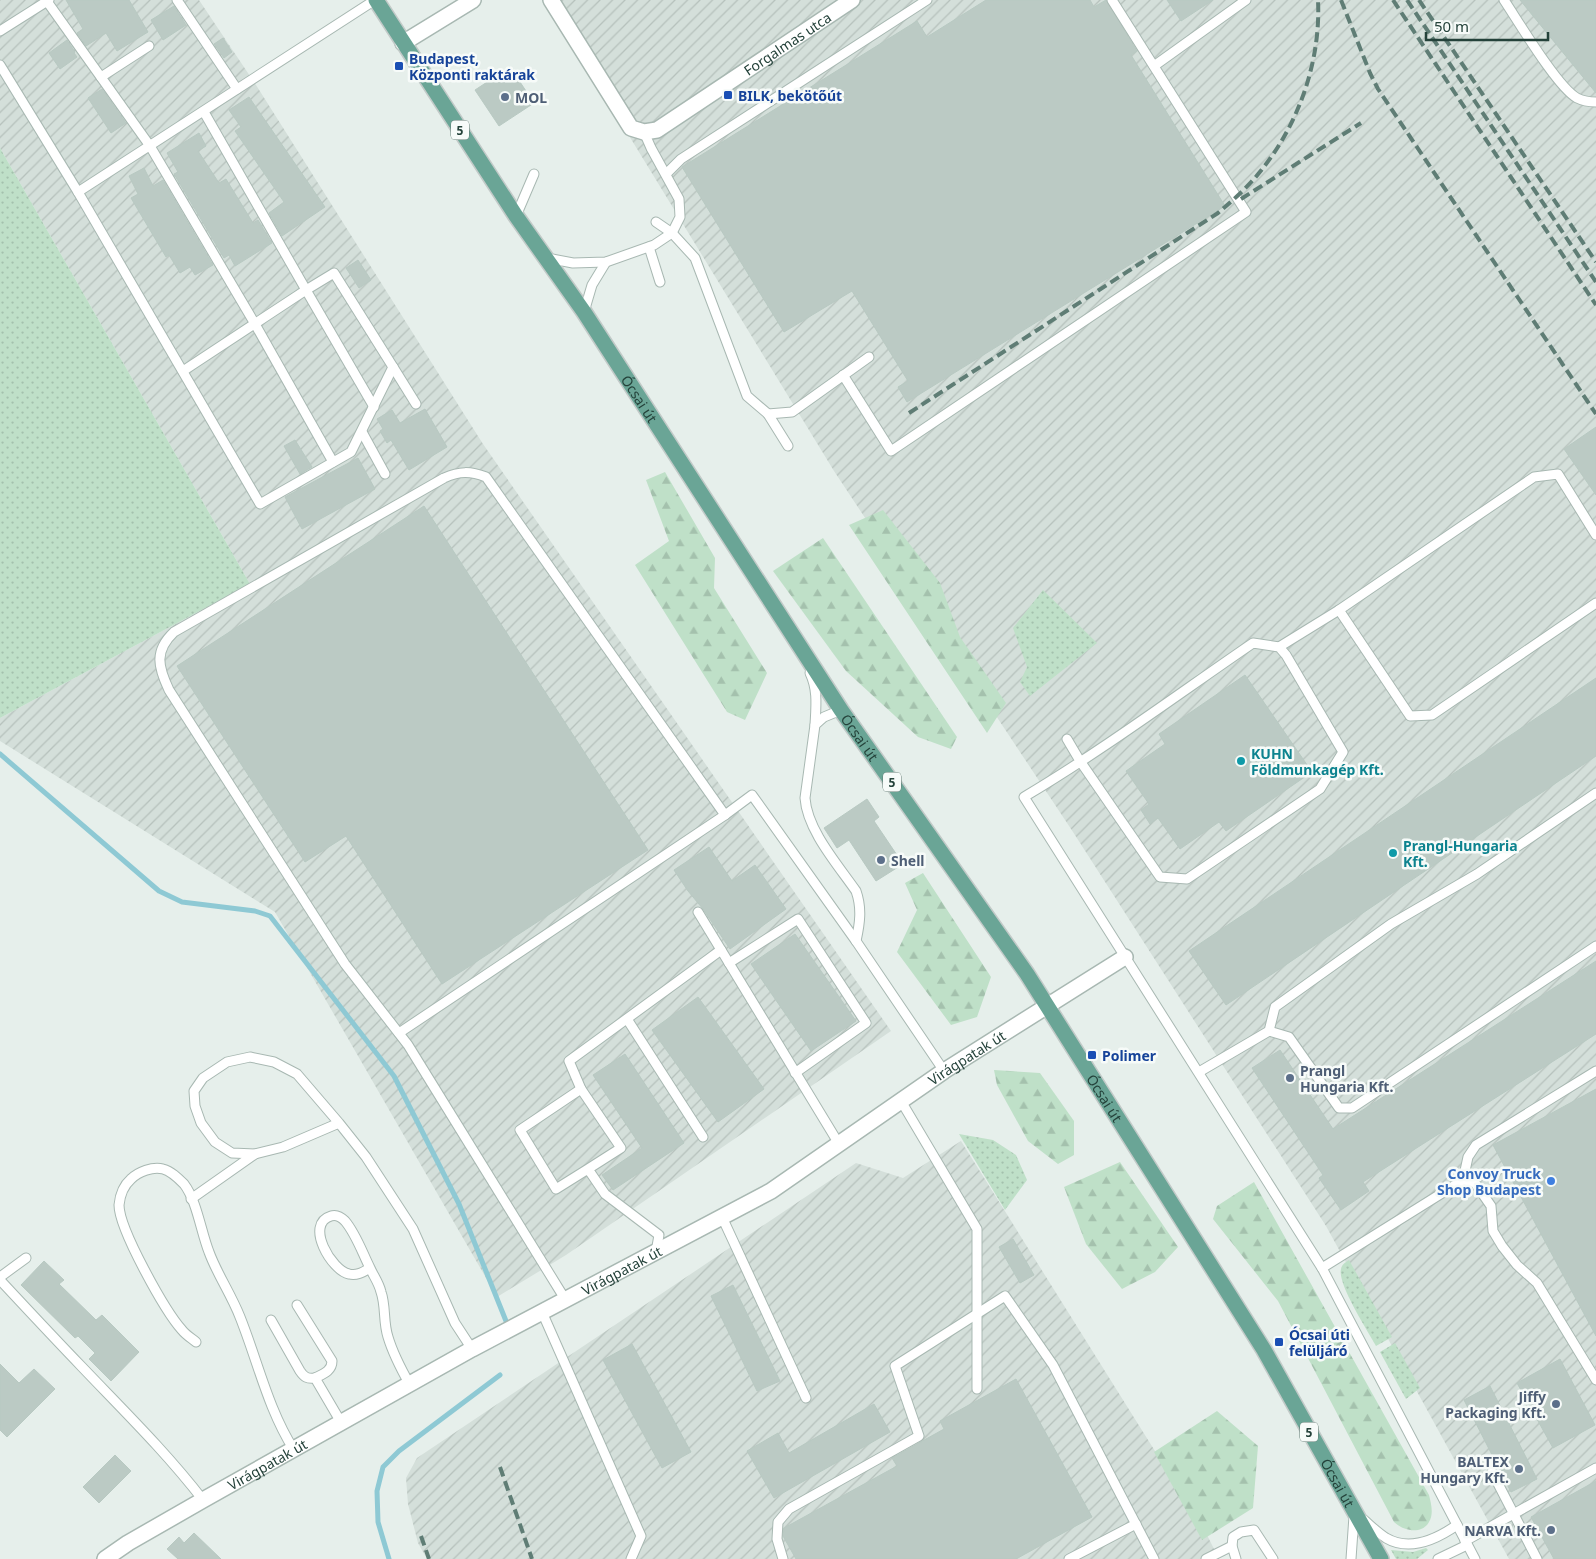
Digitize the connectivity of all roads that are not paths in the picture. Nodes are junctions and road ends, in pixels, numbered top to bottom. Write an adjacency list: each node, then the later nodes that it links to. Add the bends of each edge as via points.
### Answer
1 (48, 0): 12 (lane); 17 (lane)
2 (177, 0): 18 (lane)
3 (375, 0): 13 (main road, Ócsai út / 5); 18 (lane)
4 (473, 0): 11 (street)
5 (551, 0): 21 (street, via 631,128)
6 (852, 0): 21 (street, Forgalmas utca, via 657,130)
7 (927, 0): 24 (lane, via 681,159)
8 (1112, 0): 16 (lane)
9 (1246, 0): 16 (lane)
10 (1504, 0): 19 (lane, via 1558,79 1576,97)
11 (459, 5): 13 (street)
12 (0, 31)
13 (403, 43): 26 (main road, Ócsai út / 5)
14 (149, 46): 17 (lane)
15 (0, 65): 25 (lane)
16 (1154, 66): 39 (lane, via 1246,212 891,451)
17 (101, 77): 22 (lane)
18 (237, 89): 20 (lane)
19 (1596, 102)
20 (204, 112): 22 (lane); 33 (lane)
21 (644, 132): 24 (lane)
22 (150, 146): 25 (lane); 35 (lane)
23 (534, 174): 26 (lane)
24 (666, 174): 28 (lane, via 679,199 680,216)
25 (78, 192): 38 (lane)
26 (516, 216): 30 (main road, Ócsai út / 5)
27 (656, 222): 28 (lane)
28 (672, 233): 29 (lane); 42 (lane, via 694,258 747,396)
29 (649, 247): 31 (lane); 32 (lane)
30 (547, 258): 31 (lane, via 573,263); 34 (main road, Ócsai út / 5)
31 (606, 262): 34 (lane, via 592,285)
32 (660, 282)
33 (306, 290): 35 (lane); 37 (lane, via 334,272); 41 (lane)
34 (584, 312): 50 (main road, Ócsai út / 5)
35 (255, 324): 38 (lane); 45 (lane)
36 (869, 357): 39 (lane)
37 (393, 367): 40 (lane); 41 (lane)
38 (182, 371): 45 (lane, via 260,504)
39 (844, 375): 42 (lane, via 792,412)
40 (416, 404)
41 (374, 407): 43 (lane)
42 (768, 414): 44 (lane)
43 (362, 432): 45 (lane, via 352,452); 46 (lane)
44 (788, 446)
45 (333, 462)
46 (385, 474)
47 (1596, 535): 49 (lane, via 1558,474 1534,477)
48 (1596, 603): 49 (lane, via 1432,715 1410,716)
49 (1339, 610): 51 (lane)
50 (779, 613): 52 (main road, Ócsai út / 5); 53 (lane, via 815,684)
51 (1279, 647): 55 (lane, via 1254,643); 55 (lane, via 1343,752 1320,789 1187,879 1160,877)
52 (841, 710): 53 (lane); 64 (main road, Ócsai út / 5, via 1027,974)
53 (815, 725): 59 (lane, via 806,809 812,826 856,891 860,914)
54 (1067, 739): 55 (lane)
55 (1080, 761): 62 (lane, via 1024,797)
56 (1596, 793): 66 (lane, via 1476,874 1391,924 1275,1007)
57 (724, 815): 59 (lane, via 752,795); 67 (lane); 67 (lane, via 486,477 476,473 455,473 444,478 174,632 166,640 159,660 169,690 345,964)
58 (698, 912): 61 (lane)
59 (856, 941): 69 (lane)
60 (1596, 946): 66 (lane, via 1352,1108 1339,1108 1289,1037)
61 (721, 950): 63 (lane); 65 (lane)
62 (1125, 957): 64 (street, Virágpatak út); 70 (lane)
63 (729, 963): 71 (lane); 71 (lane, via 798,919 866,1023)
64 (1046, 1007): 69 (street, Virágpatak út); 104 (main road, Ócsai út / 5, via 1264,1350)
65 (627, 1019): 72 (lane, via 569,1061); 75 (lane)
66 (1269, 1031): 70 (lane)
67 (399, 1033): 87 (lane)
68 (1596, 1070): 79 (lane, via 1476,1145 1468,1157)
69 (944, 1071): 73 (street, Virágpatak út)
70 (1199, 1072): 85 (lane)
71 (795, 1073): 76 (lane)
72 (581, 1089): 78 (lane, via 621,1148); 78 (lane, via 520,1130 556,1189)
73 (901, 1101): 76 (street, Virágpatak út); 90 (lane, via 977,1229)
74 (339, 1123): 77 (lane); 77 (lane, via 297,1074 274,1062 250,1057 227,1062 203,1078 194,1091 195,1106 201,1123 214,1142 232,1153); 93 (lane, via 366,1157 413,1229 451,1315)
75 (703, 1136)
76 (838, 1144): 81 (street, Virágpatak út, via 770,1191)
77 (255, 1154): 80 (lane)
78 (588, 1169): 82 (lane, via 605,1194 658,1236)
79 (1463, 1180): 85 (lane); 95 (lane, via 1475,1183 1491,1206 1493,1231 1502,1246 1537,1283)
80 (191, 1199): 92 (lane, via 184,1185 172,1173 161,1168 136,1174 127,1182 119,1207 128,1236 148,1278 182,1331); 100 (lane, via 209,1254 241,1319 264,1390)
81 (722, 1217): 82 (street, Virágpatak út); 98 (lane)
82 (656, 1252): 87 (street, Virágpatak út)
83 (26, 1258): 86 (lane)
84 (370, 1268): 84 (lane, via 344,1219 338,1215 325,1219 320,1227 320,1241 341,1271 349,1275); 96 (lane, via 381,1289 387,1336)
85 (1322, 1268): 107 (lane)
86 (0, 1279): 103 (lane, via 126,1411)
87 (565, 1299): 89 (street, Virágpatak út)
88 (297, 1305): 94 (lane, via 332,1361 329,1371)
89 (542, 1312): 93 (street, Virágpatak út); 111 (lane, via 641,1536)
90 (977, 1314): 97 (lane); 106 (lane, via 1005,1296 1053,1365); 112 (lane, via 896,1366 919,1436 789,1510 778,1522 777,1539)
91 (271, 1320): 94 (lane, via 300,1371 309,1379)
92 (196, 1342)
93 (472, 1349): 96 (street, Virágpatak út)
94 (315, 1378): 99 (lane)
95 (1596, 1380)
96 (410, 1385): 99 (street, Virágpatak út)
97 (977, 1389)
98 (806, 1398)
99 (342, 1424): 100 (street, Virágpatak út)
100 (294, 1450): 103 (street, Virágpatak út)
101 (1596, 1468): 105 (lane)
102 (1492, 1472): 105 (lane)
103 (203, 1500): 110 (street, Virágpatak út)
104 (1354, 1513): 107 (lane, via 1387,1539 1407,1544 1440,1536); 118 (lane); 119 (main road, Ócsai út / 5)
105 (1513, 1514): 108 (lane); 122 (lane)
106 (1136, 1524): 113 (lane); 114 (lane)
107 (1457, 1525): 108 (lane)
108 (1466, 1543): 120 (lane); 121 (lane)
109 (1232, 1546): 115 (lane); 116 (lane); 117 (lane, via 1233,1537 1254,1530)
110 (105, 1559)
111 (631, 1559)
112 (783, 1559)
113 (1069, 1559)
114 (1154, 1559)
115 (1206, 1559)
116 (1236, 1559)
117 (1273, 1559)
118 (1351, 1559)
119 (1381, 1559)
120 (1438, 1559)
121 (1475, 1559)
122 (1537, 1559)

